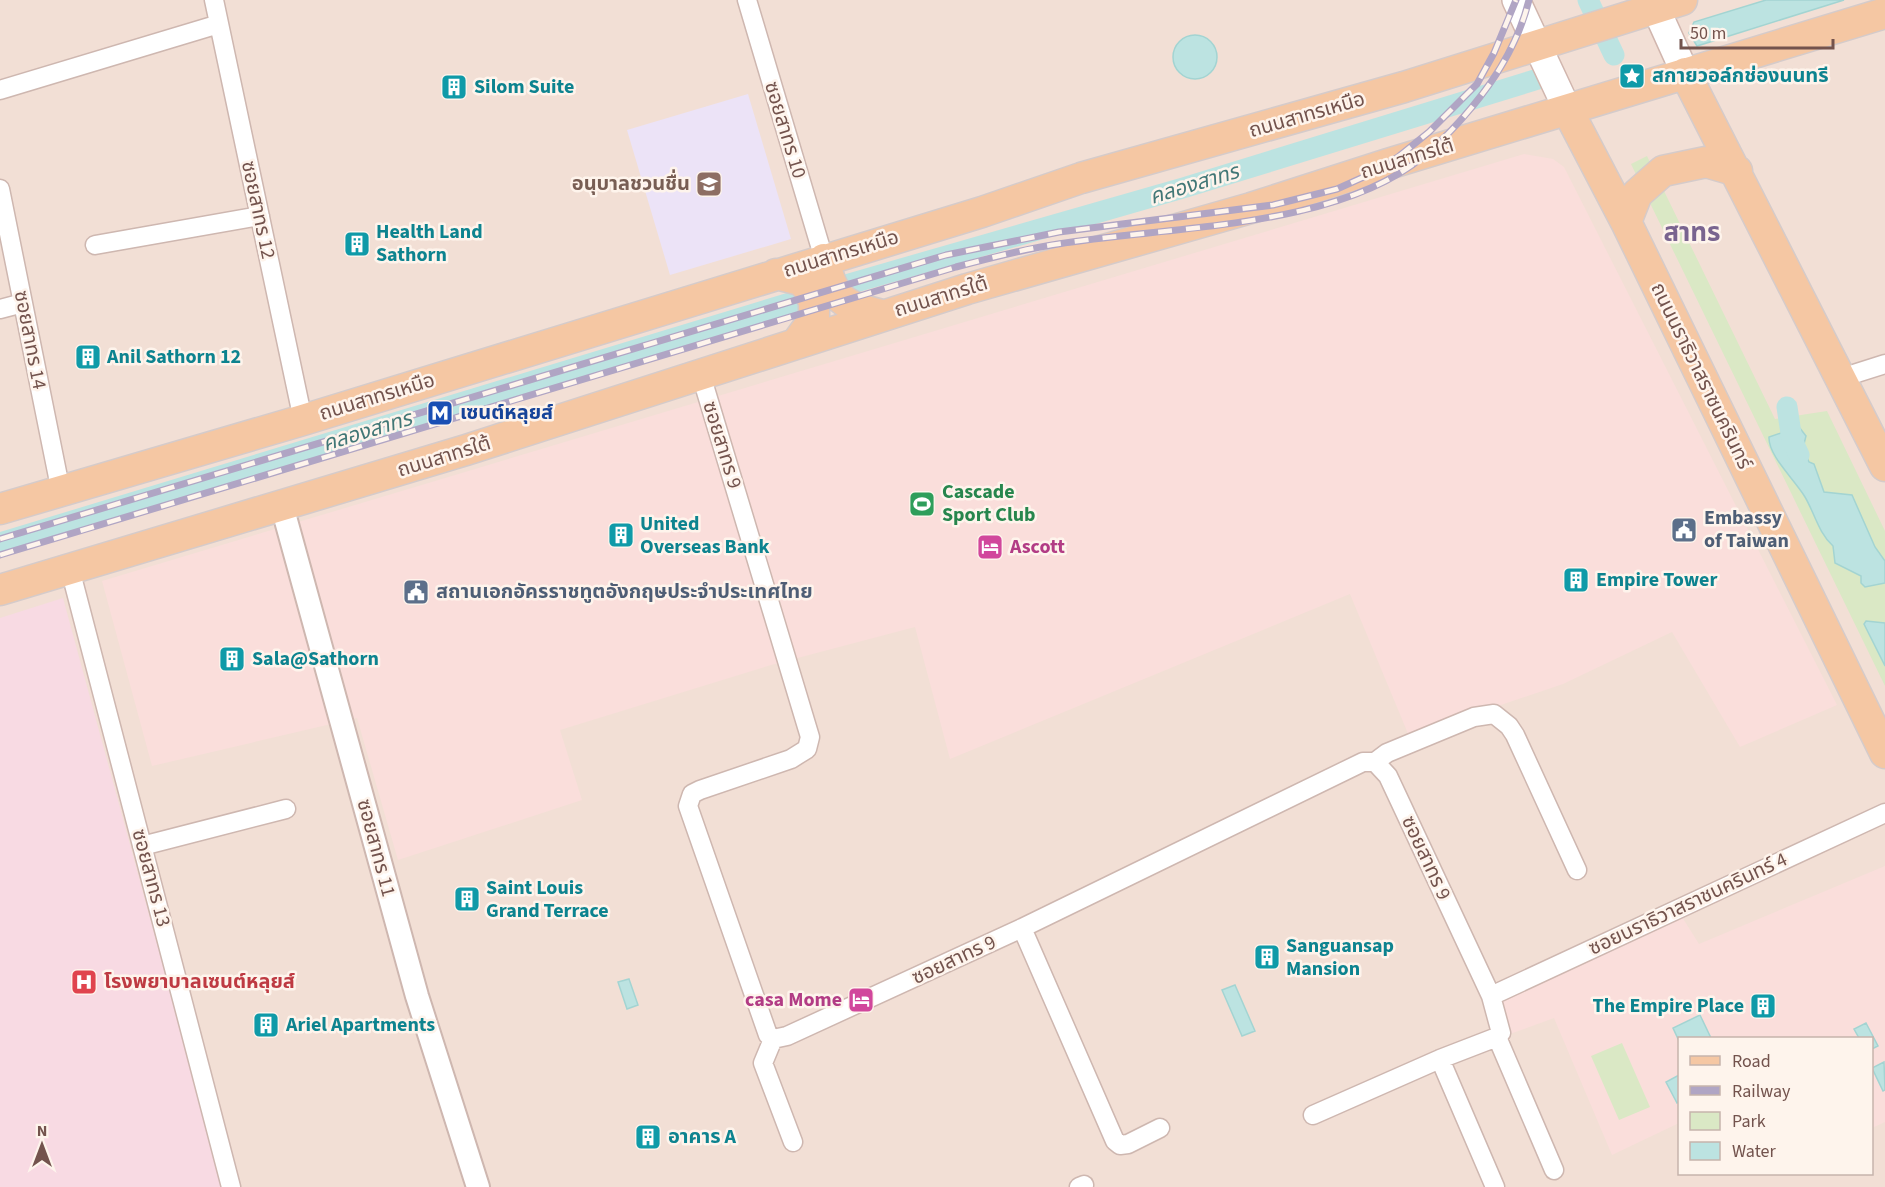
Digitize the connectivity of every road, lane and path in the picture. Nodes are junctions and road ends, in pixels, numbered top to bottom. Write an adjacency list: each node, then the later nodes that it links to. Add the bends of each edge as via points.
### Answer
1 (214, 0): 6 (street, ซอยสาทร 12)
2 (747, 0): 16 (street, ซอยสาทร 10)
3 (1516, 0): 7 (main road, ถนนนราธิวาสราชนครินทร์)
4 (1663, 3): 7 (main road, ถนนสาทรเหนือ); 8 (main road)
5 (1885, 13): 8 (main road, ถนนสาทรใต้)
6 (219, 24): 9 (street); 13 (street, ซอยสาทร 12)
7 (1536, 45): 10 (main road, ถนนนราธิวาสราชนครินทร์); 16 (main road, ถนนสาทรเหนือ, via 1304,116 1081,178)
8 (1686, 73): 10 (main road, ถนนสาทรใต้); 11 (main road)
9 (0, 90)
10 (1568, 111): 14 (main road, ถนนนราธิวาสราชนครินทร์); 20 (main road, ถนนสาทรใต้)
11 (1737, 171): 14 (main road, via 1706,162 1663,171 1637,194); 24 (main road)
12 (0, 189): 18 (street, ซอยสาทร 14)
13 (260, 216): 15 (street); 25 (street, ซอยสาทร 12)
14 (1626, 222): 32 (main road, ถนนนราธิวาสราชนครินทร์)
15 (95, 245)
16 (824, 259): 17 (main road, ถนนสาทรเหนือ); 20 (main road, via 833,286 850,307)
17 (776, 274): 21 (main road, via 800,280 814,302 814,319); 25 (main road, ถนนสาทรเหนือ)
18 (23, 303): 19 (street); 27 (street, ซอยสาทร 14)
19 (0, 309)
20 (882, 315): 21 (main road, ถนนสาทรใต้)
21 (796, 344): 23 (main road, ถนนสาทรใต้)
22 (1885, 364): 24 (street)
23 (702, 375): 28 (main road, ถนนสาทรใต้); 41 (street, ซอยสาทร 9, via 810,737 807,749 791,759 699,790 692,794 688,806 764,1029)
24 (1841, 378): 26 (main road)
25 (303, 420): 27 (main road, ถนนสาทรเหนือ)
26 (1885, 466)
27 (61, 492): 29 (main road, ถนนสาทรเหนือ)
28 (282, 506): 30 (main road, ถนนสาทรใต้); 48 (street, ซอยสาทร 11, via 416,991)
29 (0, 509)
30 (70, 569): 31 (main road, ถนนสาทรใต้); 36 (street, ซอยสาทร 13)
31 (0, 590)
32 (1885, 753)
33 (1375, 762): 37 (street, via 1387,753 1474,717 1494,714 1515,735); 38 (street, ซอยสาทร 9, via 1363,762); 39 (street, ซอยสาทร 9, via 1388,776)
34 (286, 809): 36 (street)
35 (1885, 813): 39 (street, ซอยนราธิวาสราชนครินทร์ 4)
36 (142, 846): 47 (street, ซอยสาทร 13)
37 (1577, 870)
38 (1022, 928): 41 (street, ซอยสาทร 9); 44 (street, via 1115,1141 1128,1144)
39 (1491, 996): 40 (street, ซอยสาทร 9, via 1502,1029)
40 (1497, 1037): 42 (street); 46 (street)
41 (773, 1039): 45 (street, via 763,1063)
42 (1440, 1059): 43 (street); 49 (street)
43 (1313, 1115)
44 (1160, 1128)
45 (793, 1142)
46 (1554, 1170)
47 (231, 1187)
48 (478, 1187)
49 (1495, 1187)

